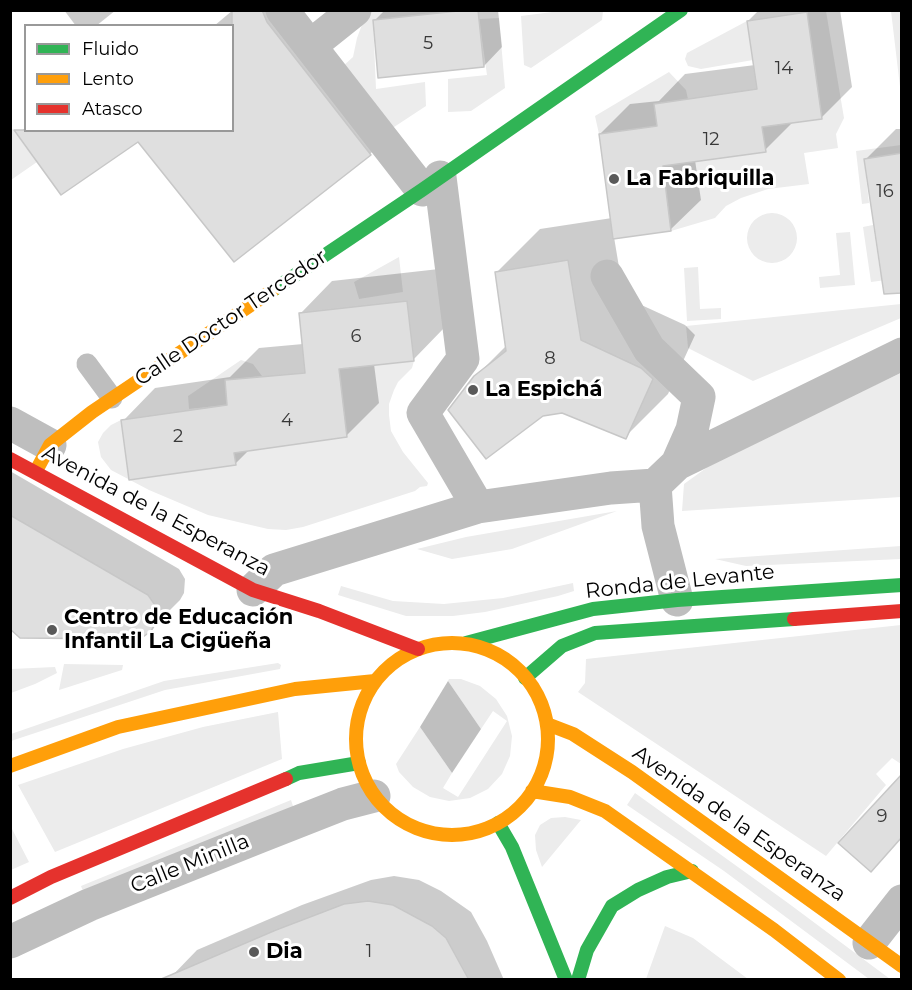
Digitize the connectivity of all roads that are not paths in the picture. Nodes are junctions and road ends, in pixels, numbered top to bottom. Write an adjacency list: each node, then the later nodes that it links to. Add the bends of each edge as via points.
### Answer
1 (282, 10): 4 (street)
2 (355, 10): 4 (street)
3 (681, 10): 5 (main road, Calle Doctor Tercedor)
4 (310, 46): 5 (street)
5 (431, 183): 9 (main road, Calle Doctor Tercedor); 14 (street, via 463,359 423,413)
6 (607, 276): 13 (street, via 649,349 699,397 692,430)
7 (902, 354): 13 (street)
8 (87, 364): 9 (lane)
9 (112, 398): 11 (main road, Calle Doctor Tercedor)
10 (10, 423): 11 (street)
11 (43, 458): 12 (main road, Avenida de la Esperanza); 16 (main road, Avenida de la Esperanza, via 151,536)
12 (10, 459)
13 (666, 474): 14 (street, via 611,488); 17 (street, via 658,526)
14 (478, 507): 16 (street, via 274,570)
15 (902, 585): 17 (main road, Ronda de Levante)
16 (253, 590): 20 (main road, Avenida de la Esperanza)
17 (678, 600): 19 (main road, Ronda de Levante, via 593,609)
18 (902, 611): 21 (main road, Ronda de Levante, via 595,633 562,646)
19 (466, 644): 20 (main road, via 441,643); 21 (main road, via 492,652 516,667)
20 (418, 649): 22 (main road, via 394,662)
21 (525, 678): 23 (main road, via 533,687)
22 (375, 681): 24 (main road, via 361,706 355,734); 25 (main road, via 295,689 214,705 118,728)
23 (547, 724): 26 (main road, via 548,748); 33 (main road, Avenida de la Esperanza, via 573,734 632,772)
24 (359, 763): 27 (main road); 30 (main road, Calle Minilla, via 299,773 62,872)
25 (10, 766)
26 (532, 791): 28 (main road, via 517,810); 29 (main road, via 570,797 605,812)
27 (374, 796): 28 (main road, via 399,820 431,833 465,834); 32 (street, Calle Minilla, via 343,804 89,905)
28 (498, 823): 35 (main road, via 512,847)
29 (692, 871): 36 (main road, via 667,877 612,906 587,950); 37 (main road)
30 (10, 898)
31 (902, 901): 33 (street)
32 (10, 942)
33 (869, 943): 34 (main road, Avenida de la Esperanza)
34 (902, 966)
35 (566, 980)
36 (578, 980)
37 (839, 980)

